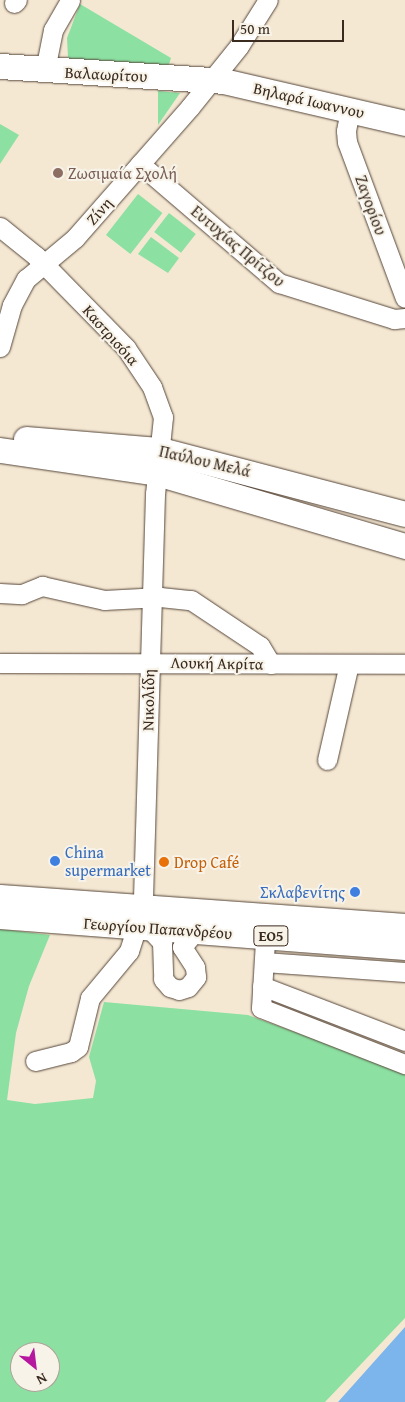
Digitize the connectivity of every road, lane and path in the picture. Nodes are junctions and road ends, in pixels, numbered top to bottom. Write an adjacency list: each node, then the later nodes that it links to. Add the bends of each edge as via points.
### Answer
1 (70, 0): 4 (street, via 52,30)
2 (268, 0): 5 (street, Ζίνη, via 239,46)
3 (0, 66): 4 (main road, Βαλαωρίτου)
4 (45, 70): 5 (main road, Βαλαωρίτου)
5 (212, 80): 6 (main road, Βηλαρά Ιωαννου, via 259,87); 8 (street, Ζίνη)
6 (350, 110): 7 (main road, Βηλαρά Ιωαννου); 11 (street, Ζαγορίου, via 347,142)
7 (405, 123)
8 (140, 164): 10 (street, Ζίνη, via 75,238); 12 (street, Ευτυχίας Πρίτζου, via 278,283 394,319)
9 (0, 227): 10 (street, Καστρισόια)
10 (44, 264): 13 (street, Ζίνη, via 22,283); 16 (street, Καστρισόια, via 126,348 145,374 162,408)
11 (405, 298)
12 (405, 318)
13 (0, 347)
14 (0, 438): 16 (main road, Παύλου Μελά)
15 (0, 450): 16 (main road, Παύλου Μελά)
16 (159, 462): 17 (main road, Παύλου Μελά); 18 (main road, Παύλου Μελά); 20 (street, Νικολίδη)
17 (405, 514)
18 (400, 540)
19 (0, 593): 20 (street, via 22,594 42,586 104,600)
20 (151, 598): 21 (street, Νικολίδη); 23 (street, via 196,602 260,646)
21 (149, 662): 22 (street, Λουκή Ακρίτα); 23 (street, Λουκή Ακρίτα); 29 (street, Νικολίδη)
22 (0, 663)
23 (271, 664): 24 (street, Λουκή Ακρίτα)
24 (348, 664): 25 (street, Λουκή Ακρίτα); 26 (street)
25 (405, 664)
26 (327, 760)
27 (0, 897): 29 (main road, Γεωργίου Παπανδρέου / ΕΟ5)
28 (0, 916): 29 (main road, Γεωργίου Παπανδρέου / ΕΟ5)
29 (143, 920): 30 (main road, Γεωργίου Παπανδρέου / ΕΟ5); 32 (main road, Γεωργίου Παπανδρέου / ΕΟ5); 32 (street, via 162,942 163,979 170,987 179,990 190,986 196,977 195,968 182,947); 39 (street, via 123,961 100,982 90,998 78,1047 71,1052)
30 (266, 926): 31 (main road, Γεωργίου Παπανδρέου / ΕΟ5); 32 (main road, Γεωργίου Παπανδρέου / ΕΟ5); 33 (main road, Γεωργίου Παπανδρέου / ΕΟ5); 34 (street)
31 (405, 926)
32 (195, 931)
33 (405, 947)
34 (264, 962): 35 (street); 36 (street)
35 (405, 972)
36 (262, 991): 37 (street); 38 (street); 40 (street, via 261,1008)
37 (405, 1041)
38 (405, 1054)
39 (35, 1061)
40 (405, 1064)

